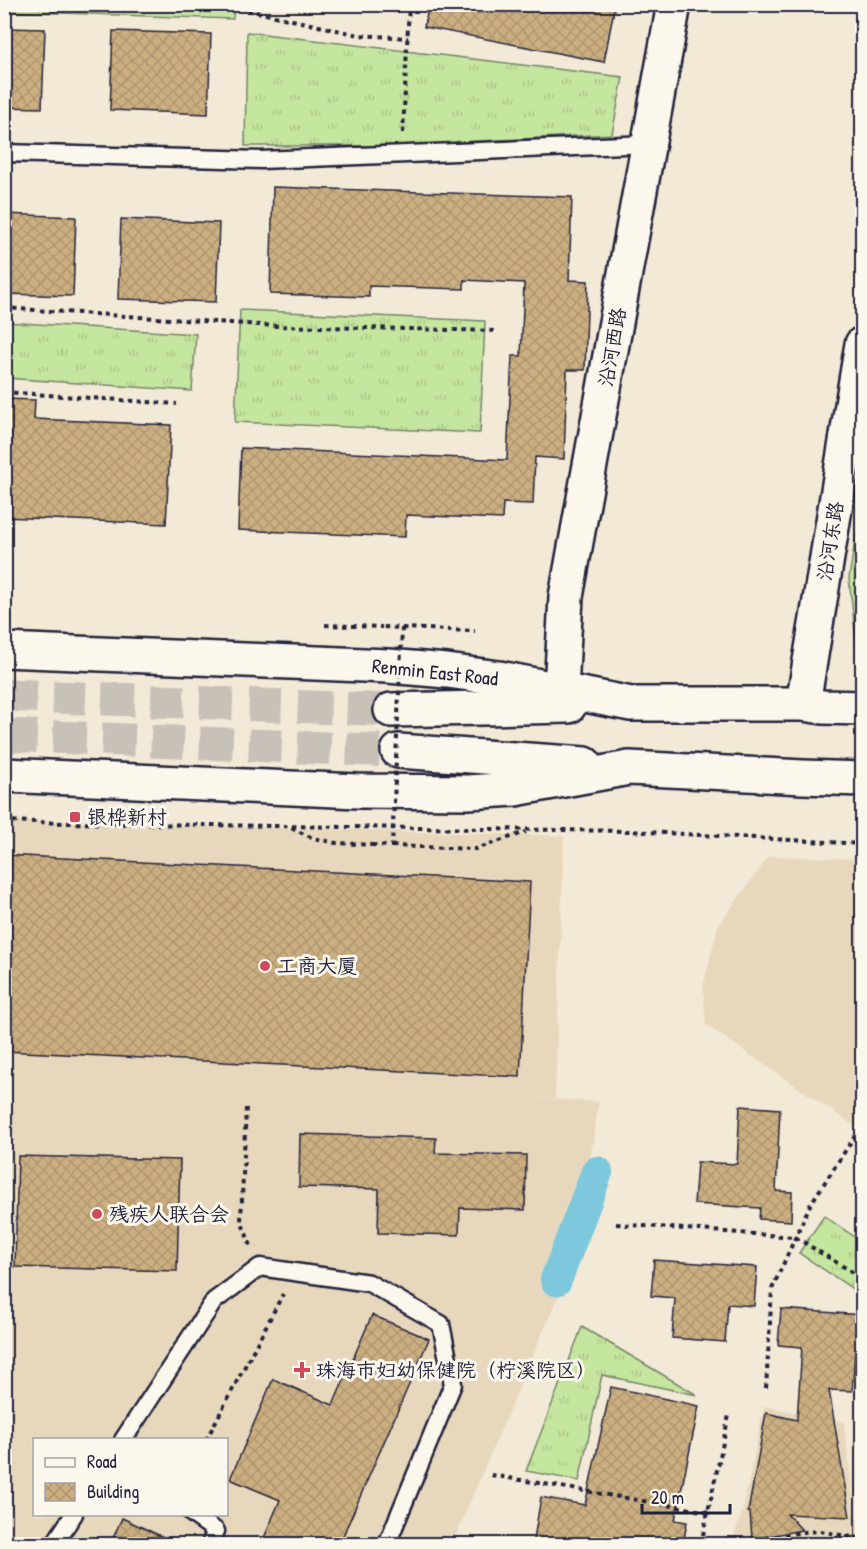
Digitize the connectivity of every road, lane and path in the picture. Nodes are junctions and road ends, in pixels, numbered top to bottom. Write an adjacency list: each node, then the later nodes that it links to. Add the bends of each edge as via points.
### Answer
1 (72, 4): 2 (path, via 102,8)
2 (113, 4)
3 (221, 4): 6 (path, via 359,35)
4 (409, 4): 6 (path)
5 (674, 4): 7 (main road, 沿河西路)
6 (408, 38): 9 (path)
7 (649, 144): 9 (lane); 19 (main road, 沿河西路, via 566,597)
8 (4, 153): 9 (lane, via 261,160)
9 (402, 154)
10 (4, 308): 11 (path, via 276,326)
11 (498, 331)
12 (862, 344): 22 (main road, 沿河东路)
13 (4, 392): 14 (path)
14 (177, 404)
15 (325, 625): 16 (path, bridge)
16 (402, 628): 17 (path); 35 (path, bridge)
17 (475, 631)
18 (4, 650): 19 (main road, Renmin East Road, via 447,670)
19 (561, 690): 21 (main road, Renmin East Road)
20 (862, 699): 22 (main road)
21 (631, 704): 22 (main road, Renmin East Road); 24 (main road)
22 (813, 705): 23 (main road, Renmin East Road)
23 (862, 708)
24 (391, 710)
25 (398, 751): 26 (main road)
26 (629, 768): 27 (main road, via 516,789 468,792 358,791); 28 (main road)
27 (4, 775)
28 (803, 777): 29 (main road); 30 (main road)
29 (862, 779)
30 (862, 788)
31 (4, 821): 32 (path)
32 (288, 826): 33 (path); 35 (path, bridge, via 336,843)
33 (531, 830): 34 (path, via 629,831); 35 (path, via 476,849)
34 (862, 844)
35 (392, 846)
36 (246, 1108): 40 (path, via 241,1221)
37 (855, 1136): 39 (path, via 810,1205)
38 (616, 1224): 39 (path)
39 (795, 1237): 42 (path); 43 (path, via 772,1289)
40 (261, 1267): 41 (lane); 45 (lane, via 214,1301)
41 (294, 1272): 46 (path); 54 (lane, via 369,1283 441,1324 453,1384)
42 (862, 1278)
43 (766, 1388)
44 (729, 1416): 48 (path)
45 (124, 1438)
46 (208, 1438)
47 (491, 1475): 48 (path)
48 (708, 1512): 55 (path)
49 (73, 1516): 52 (lane)
50 (194, 1516): 53 (lane, via 216,1530)
51 (862, 1539): 56 (path, via 820,1531)
52 (54, 1545)
53 (210, 1545)
54 (387, 1545)
55 (701, 1545)
56 (731, 1545)

